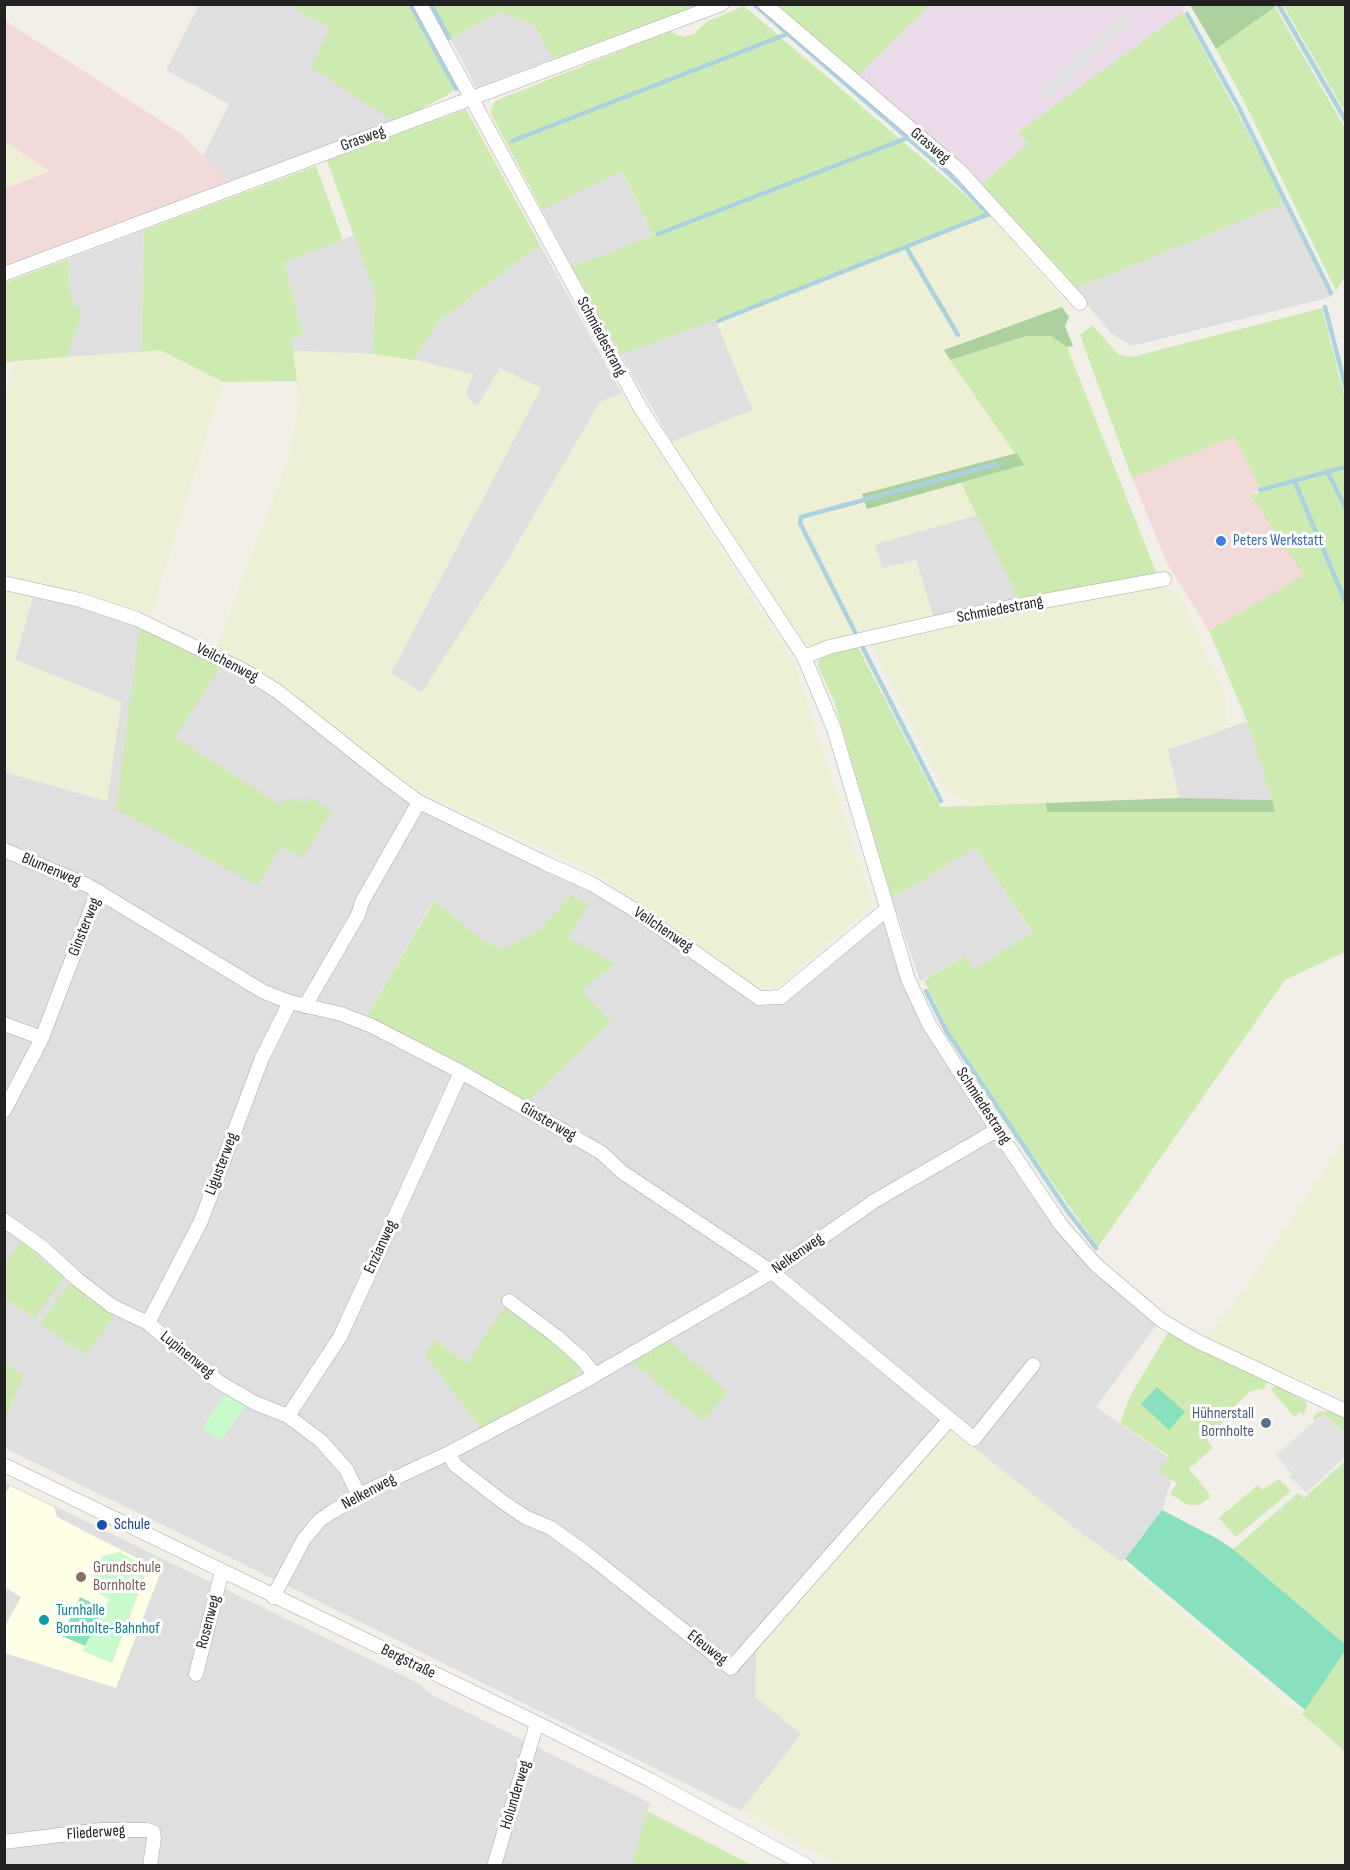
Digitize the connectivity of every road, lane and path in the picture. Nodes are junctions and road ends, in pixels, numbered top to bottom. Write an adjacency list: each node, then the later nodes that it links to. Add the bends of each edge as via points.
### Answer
1 (420, 4): 4 (street, Schmiedestrang)
2 (722, 4): 4 (street, Grasweg)
3 (765, 4): 6 (street, Grasweg, via 959,170)
4 (472, 99): 5 (street, Grasweg); 9 (street, Schmiedestrang, via 640,409)
5 (4, 274)
6 (1080, 303)
7 (1164, 579): 9 (street, Schmiedestrang, via 978,613 829,647)
8 (4, 583): 10 (street, Veilchenweg, via 80,600 137,619 243,670 277,691)
9 (804, 657): 13 (street, Schmiedestrang, via 834,729)
10 (419, 802): 13 (street, Veilchenweg, via 592,884 759,998 782,998); 15 (street)
11 (4, 850): 12 (street, Blumenweg)
12 (98, 891): 14 (street, Ginsterweg, via 264,992); 17 (street, Ginsterweg)
13 (886, 909): 20 (street, Schmiedestrang, via 908,979 929,1024)
14 (290, 1002): 15 (street, Ginsterweg); 24 (street, Ligusterweg, via 262,1058 201,1221)
15 (305, 1006): 18 (street, Ginsterweg, via 372,1026)
16 (4, 1024): 17 (street)
17 (42, 1038): 19 (street, Ginsterweg)
18 (461, 1072): 22 (street, Ginsterweg, via 602,1153 621,1172); 28 (street, Enzianweg, via 340,1337)
19 (4, 1111)
20 (997, 1130): 22 (street, Nelkenweg, via 876,1200); 27 (street, Schmiedestrang, via 1061,1226 1095,1264 1161,1320)
21 (4, 1220): 24 (street, Lupinenweg, via 112,1306)
22 (772, 1272): 26 (street, Nelkenweg); 29 (street)
23 (509, 1301): 26 (street, via 556,1336)
24 (148, 1323): 28 (street, Lupinenweg, via 219,1382)
25 (1033, 1365): 29 (street, via 974,1439)
26 (595, 1375): 30 (street, Nelkenweg)
27 (1346, 1411)
28 (288, 1416): 32 (street, Lupinenweg, via 321,1441 346,1469)
29 (950, 1419): 30 (street, Efeuweg, via 731,1668 551,1528 502,1502 455,1465)
30 (449, 1453): 32 (street, Nelkenweg)
31 (4, 1465): 33 (street, Bergstraße)
32 (359, 1495): 34 (street, Nelkenweg, via 320,1520 294,1554)
33 (222, 1571): 34 (street, Bergstraße); 35 (street, Rosenweg)
34 (273, 1597): 36 (street, Bergstraße)
35 (196, 1674)
36 (537, 1724): 39 (street, Holunderweg); 40 (street, Bergstraße, via 650,1780)
37 (4, 1842): 38 (street, Fliederweg, via 101,1830 147,1830 153,1832 154,1838)
38 (150, 1866)
39 (494, 1866)
40 (807, 1866)

